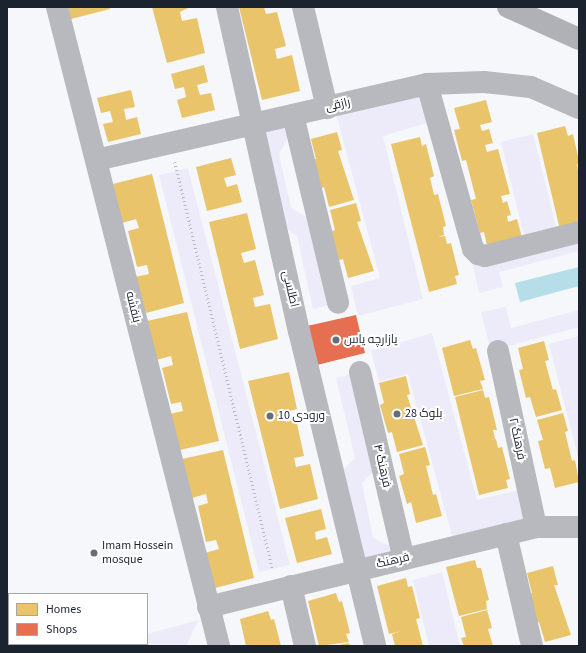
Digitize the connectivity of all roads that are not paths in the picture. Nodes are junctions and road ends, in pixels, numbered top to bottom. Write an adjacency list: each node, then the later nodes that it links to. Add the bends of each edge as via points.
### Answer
1 (57, 7): 11 (street, بنفشه)
2 (226, 7): 10 (street, اطلسی)
3 (303, 7): 7 (street)
4 (508, 7): 5 (main road)
5 (579, 39)
6 (427, 84): 7 (street, رازقی); 8 (street, رازقی, via 484,82 531,87); 12 (street, via 472,245 478,254 485,256)
7 (327, 108): 9 (street, رازقی)
8 (579, 108)
9 (293, 115): 10 (street, رازقی); 13 (street)
10 (252, 125): 11 (street, رازقی); 20 (street, اطلسی)
11 (96, 160): 22 (street, بنفشه)
12 (579, 232)
13 (338, 303)
14 (498, 351): 16 (street, فرهنگ ۲)
15 (360, 372): 19 (street, فرهنگ ۴)
16 (536, 527): 17 (street, فرهنگ); 18 (street, فرهنگ)
17 (579, 527)
18 (506, 534): 19 (street, فرهنگ); 26 (street)
19 (404, 559): 20 (street, فرهنگ)
20 (355, 570): 21 (street, فرهنگ); 25 (street, اطلسی)
21 (285, 588): 22 (street, فرهنگ); 24 (street)
22 (208, 607): 23 (street, بنفشه)
23 (219, 646)
24 (305, 646)
25 (374, 646)
26 (532, 646)

